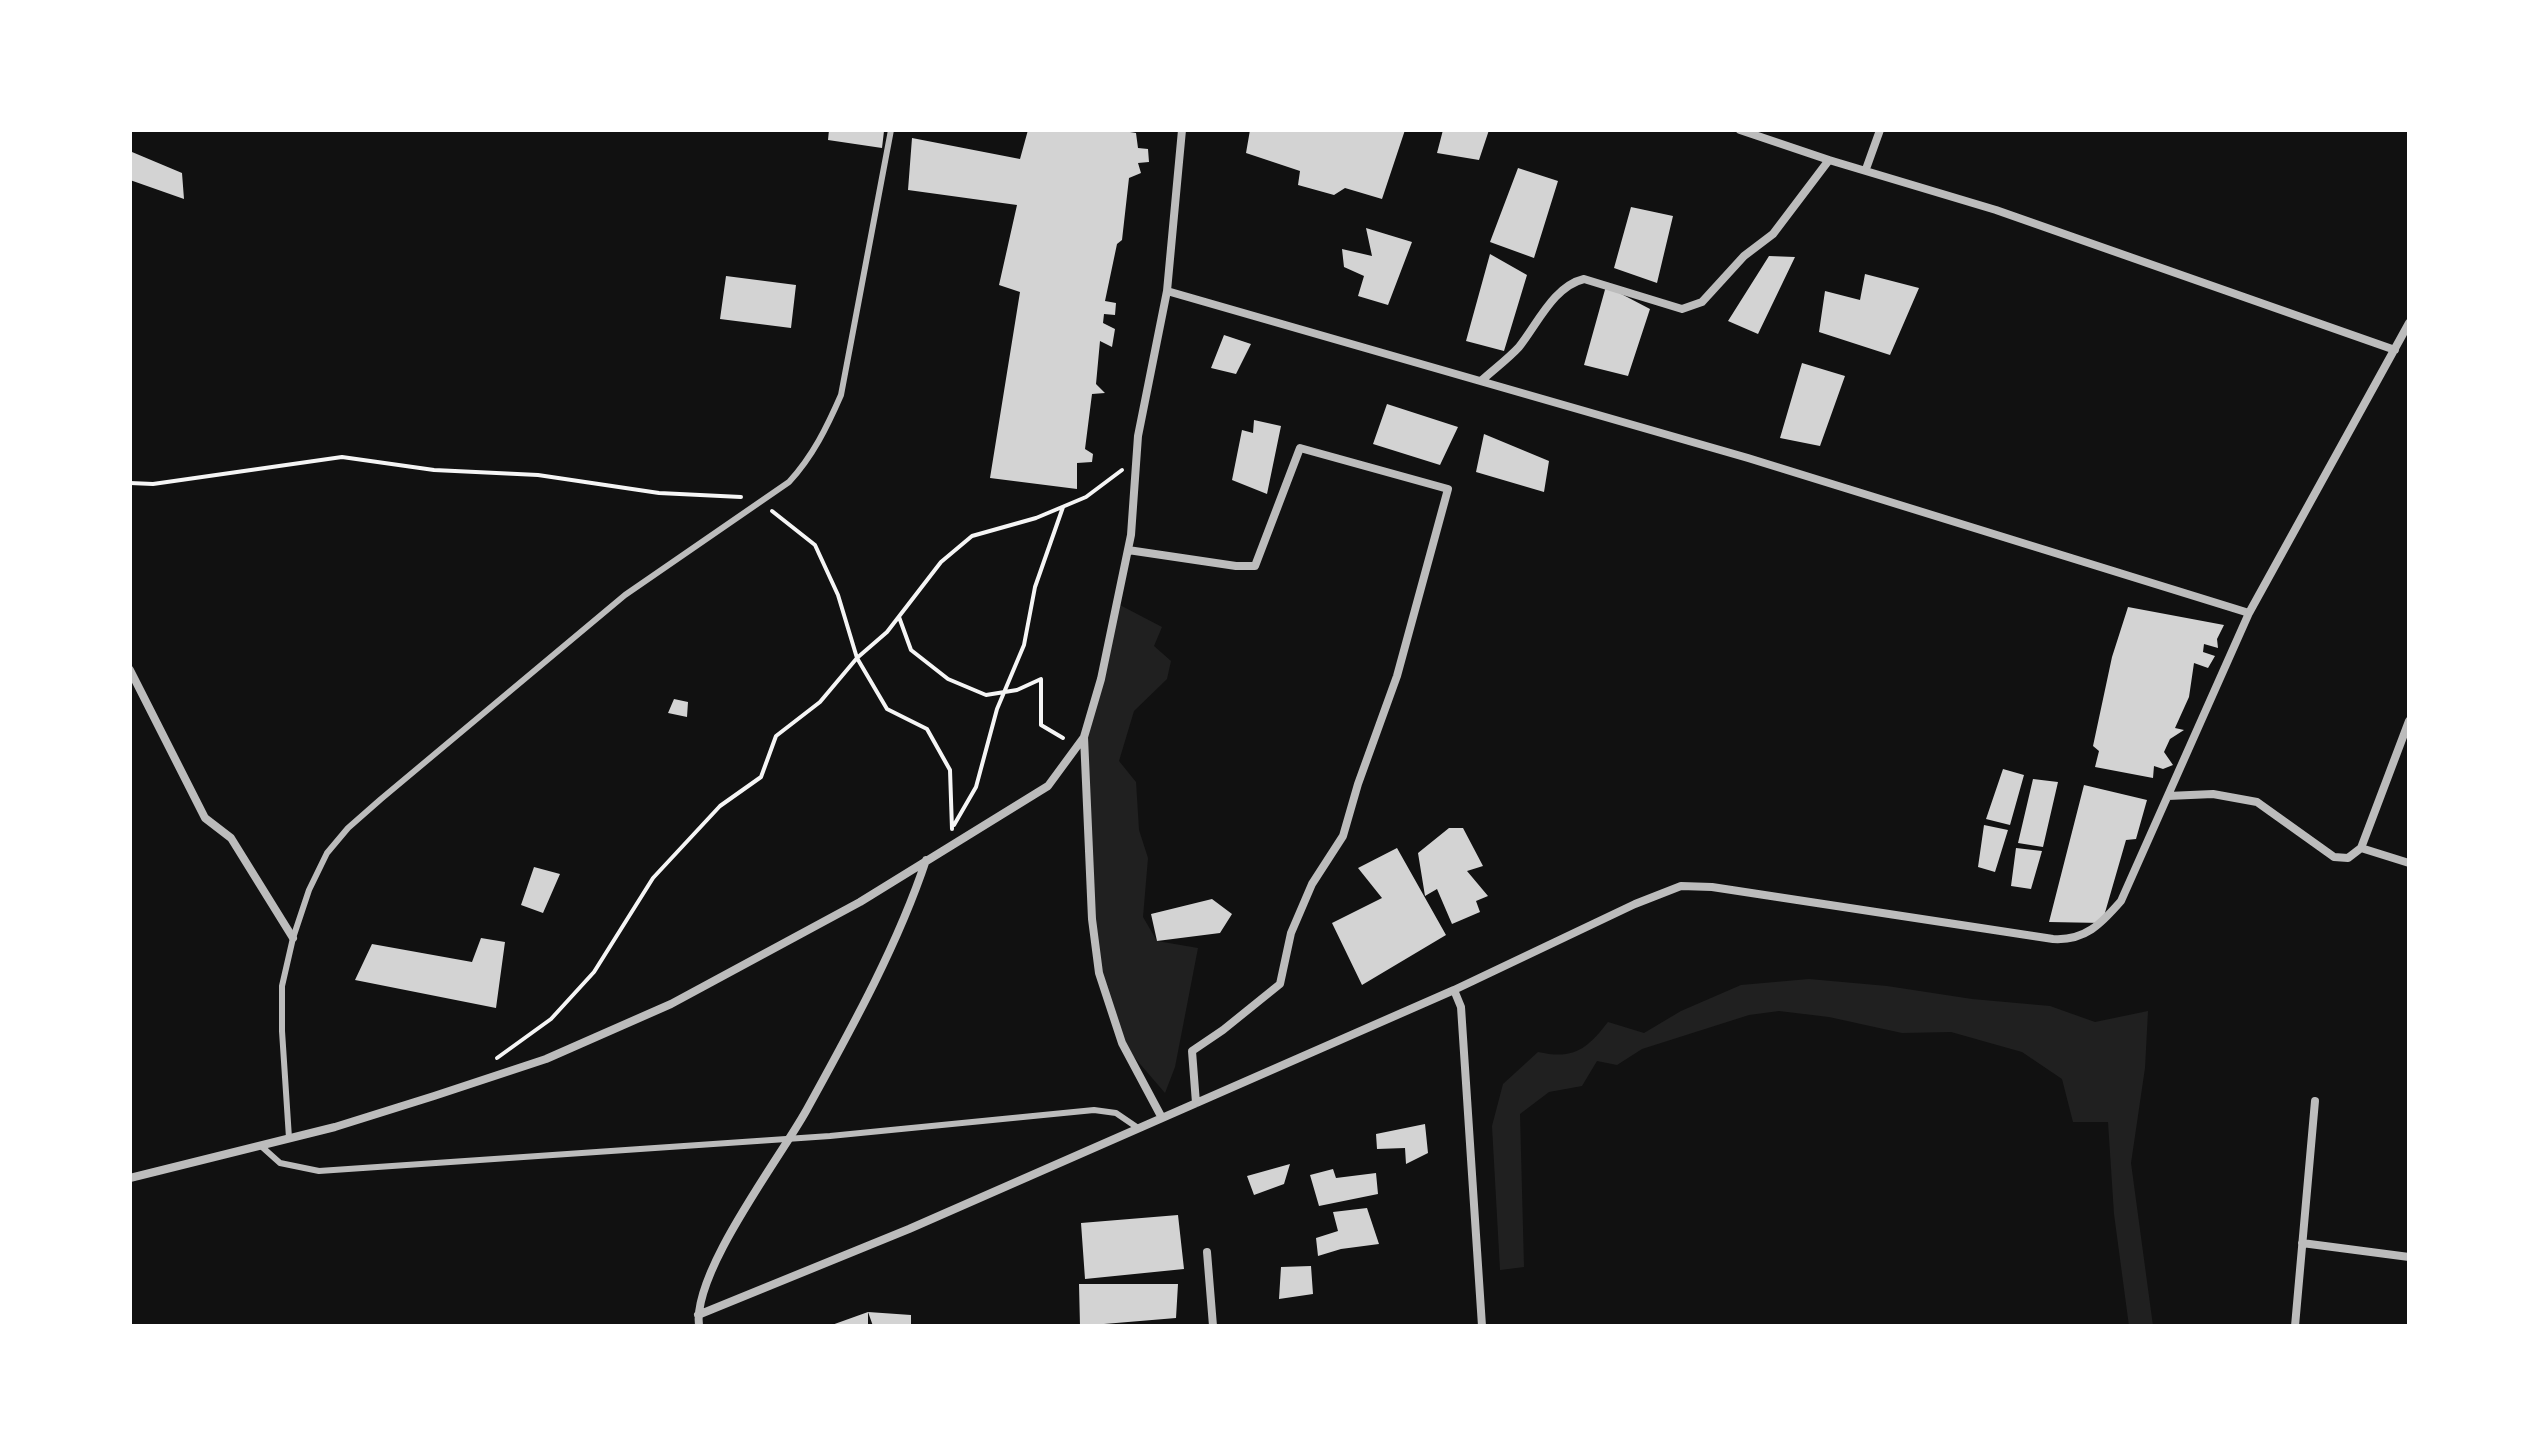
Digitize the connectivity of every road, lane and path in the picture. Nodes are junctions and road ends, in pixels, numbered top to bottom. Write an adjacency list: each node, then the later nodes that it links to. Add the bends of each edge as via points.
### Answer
1 (891, 130): 13 (lane, via 841,395 804,466)
2 (1182, 130): 7 (street)
3 (1740, 130): 5 (street)
4 (1880, 130): 6 (street)
5 (1829, 160): 6 (street); 10 (street, via 1773,234 1744,256 1702,302 1682,309 1584,279 1571,282 1517,349)
6 (1866, 169): 9 (street)
7 (1167, 291): 10 (street); 11 (street)
8 (2409, 326): 9 (street)
9 (2395, 350): 16 (street)
10 (1481, 381): 16 (street)
11 (1136, 459): 14 (path, via 1086,497); 15 (street)
12 (130, 483): 13 (path, via 342,457)
13 (764, 500): 18 (path, via 815,545 838,595); 30 (lane, via 625,595 348,828 327,853)
14 (1063, 507): 17 (path, via 972,536 941,562); 20 (path, via 1035,587 1024,645)
15 (1128, 550): 22 (street); 34 (street, via 1255,566 1300,448 1448,489 1397,676 1343,836 1312,884 1291,933 1280,984 1192,1051)
16 (2249, 613): 24 (street)
17 (899, 617): 18 (path); 20 (path, via 911,650 948,679 986,695)
18 (857, 658): 25 (path, via 887,709 927,729 935,743 950,770); 32 (path, via 820,702 776,736 761,777 720,806 653,878 594,972 551,1019)
19 (130, 670): 30 (street, via 205,818 231,838)
20 (1004, 692): 23 (path, via 1041,679 1041,725); 25 (path, via 976,787)
21 (2409, 721): 27 (street)
22 (1084, 737): 23 (street); 35 (street, via 1096,962 1122,1043)
23 (1077, 747): 26 (street, via 1048,786)
24 (2168, 796): 27 (street, via 2213,794 2257,802 2334,857 2348,858); 31 (street, via 2121,901 2102,923 2069,940 1681,886)
25 (952, 829): 26 (path)
26 (953, 843): 28 (street)
27 (2361, 848): 29 (street)
28 (926, 860): 37 (street, via 860,902 671,1004 546,1059); 38 (street, via 885,958)
29 (2409, 863)
30 (293, 938): 37 (lane, via 282,986)
31 (1454, 990): 34 (street); 47 (street, via 1461,1007)
32 (493, 1061)
33 (2315, 1101): 41 (street)
34 (1196, 1103): 35 (street)
35 (1162, 1118): 36 (street)
36 (1138, 1128): 38 (lane, via 1116,1113 1094,1110); 44 (street)
37 (289, 1138): 39 (street)
38 (790, 1138): 39 (lane, via 319,1171 280,1163); 44 (street, via 719,1254)
39 (261, 1146): 40 (street)
40 (130, 1178)
41 (2302, 1243): 43 (street); 48 (street)
42 (1207, 1252): 46 (street)
43 (2409, 1257)
44 (698, 1315): 45 (street)
45 (699, 1326)
46 (1213, 1326)
47 (1482, 1326)
48 (2295, 1326)

